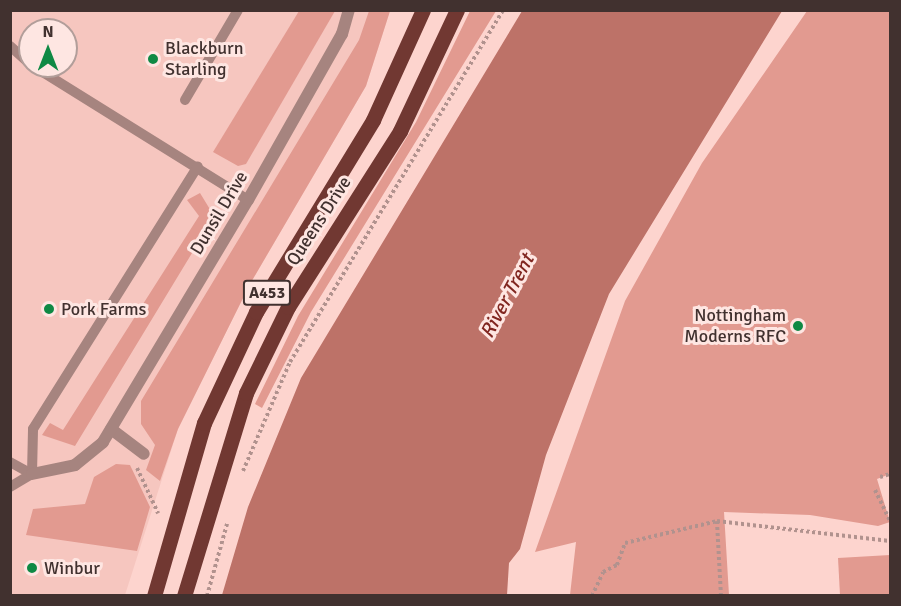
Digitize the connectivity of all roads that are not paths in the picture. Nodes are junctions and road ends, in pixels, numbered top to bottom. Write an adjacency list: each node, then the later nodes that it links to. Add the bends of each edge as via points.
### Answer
1 (238, 10): 6 (lane)
2 (349, 10): 8 (street, Dunsil Drive, via 342,34)
3 (423, 10): 14 (main road, Queens Drive / A453, via 373,120 297,239 234,357 204,423)
4 (457, 10): 15 (main road, Queens Drive / A453, via 400,130 288,307 246,393)
5 (52, 78): 7 (lane)
6 (185, 100)
7 (198, 166): 8 (lane); 12 (lane, via 33,429)
8 (248, 200): 9 (street, Dunsil Drive)
9 (111, 429): 10 (street); 12 (street, Dunsil Drive, via 88,459)
10 (144, 454)
11 (10, 462): 12 (lane)
12 (32, 474): 13 (lane)
13 (10, 487)
14 (154, 596)
15 (184, 596)

